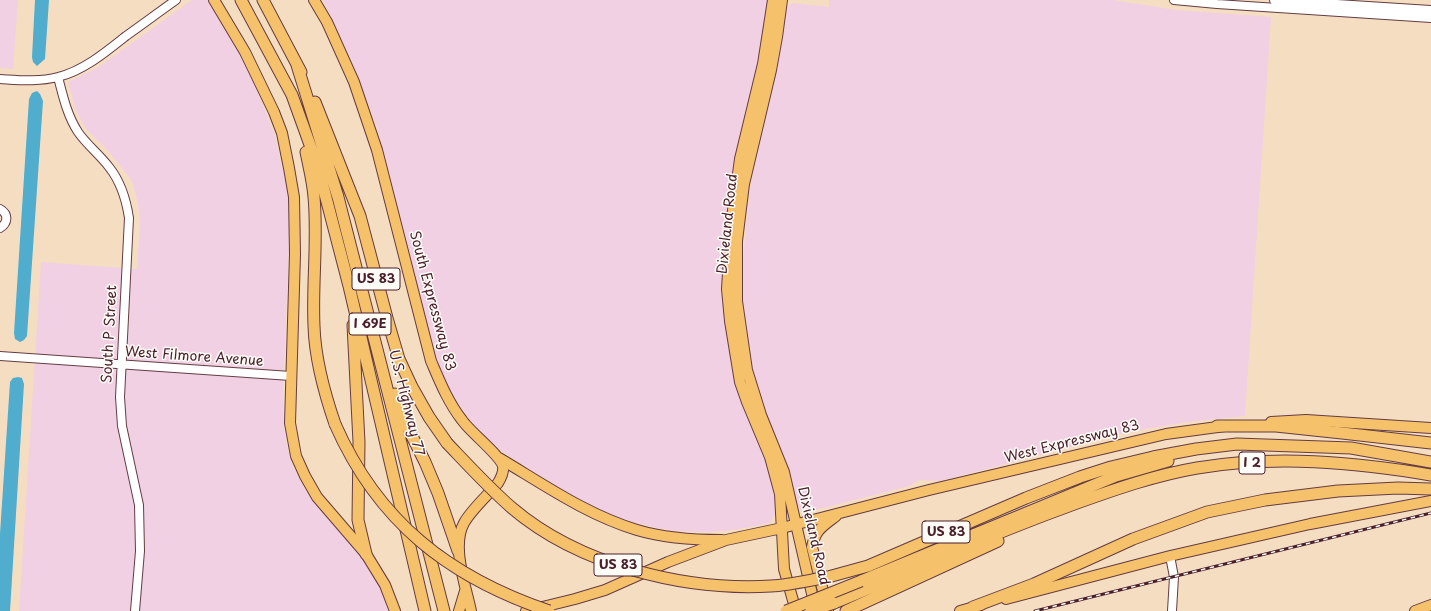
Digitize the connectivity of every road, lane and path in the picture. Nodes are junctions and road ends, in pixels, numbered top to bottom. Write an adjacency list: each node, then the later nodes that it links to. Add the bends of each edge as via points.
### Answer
1 (176, 0): 18 (street, via 77,70)
2 (214, 0): 16 (main road)
3 (221, 0): 16 (main road, via 241,36)
4 (241, 0): 20 (highway, I 69E)
5 (263, 0): 17 (highway, I 69E)
6 (309, 0): 14 (main road, via 314,9)
7 (314, 0): 14 (main road, South Expressway 83)
8 (773, 0): 40 (main road, Dixieland Road, via 763,64 740,159 731,226 727,285 740,382 770,457 781,500)
9 (782, 0): 39 (main road, Dixieland Road, via 771,70 744,184 738,241 737,301 747,370 761,415 784,472)
10 (1174, 0): 12 (street)
11 (1274, 0): 13 (street)
12 (1217, 2): 15 (street)
13 (1431, 10)
14 (320, 11): 32 (main road, South Expressway 83, via 354,82 367,117 431,361 450,403 478,439)
15 (1431, 18)
16 (245, 52): 27 (main road, via 268,98 282,134 294,197)
17 (297, 65): 24 (highway, U.S. Highway 77 / I 69E, via 338,197); 31 (highway, US 83, bridge, via 318,108 360,216 399,359 429,417 447,443 517,512 568,544 614,564 662,578 712,585 772,586 828,577 868,566 1026,498 1111,467 1196,449 1237,444)
18 (58, 77): 19 (street); 26 (street, South P Street, via 69,116 78,132 109,166 126,199 129,228)
19 (0, 79)
20 (292, 95): 23 (highway, U.S. Highway 77 / I 69E, via 318,166); 56 (highway, bridge, via 311,172 314,196 316,348 324,392 349,453 386,507 416,539 445,561 480,582)
21 (0, 209): 22 (street, via 7,218)
22 (0, 228)
23 (350, 286): 43 (highway, via 359,442 358,520); 51 (highway, U.S. Highway 77 / I 69E)
24 (377, 347): 42 (highway, via 410,432 438,493); 52 (highway, U.S. Highway 77 / I 69E)
25 (0, 356): 26 (street, West Filmore Avenue)
26 (121, 365): 27 (street, West Filmore Avenue); 50 (street, South P Street, via 121,415 140,522)
27 (291, 376): 43 (main road, via 290,423 298,463 317,497)
28 (1217, 426): 29 (main road, West Expressway 83, via 1306,420); 30 (highway, via 1276,426); 38 (main road, West Expressway 83, via 1144,438)
29 (1431, 428)
30 (1431, 443)
31 (1288, 445): 33 (highway, via 1351,448); 57 (highway, bridge, via 1196,456 1155,464 1116,476)
32 (497, 457): 41 (main road, South Expressway 83, via 577,505 618,523 669,536 696,540); 42 (main road, via 503,466 502,475 464,522)
33 (1431, 462)
34 (1431, 475): 35 (highway, I 2, via 1354,464 1251,463 1186,470)
35 (1120, 488): 47 (highway, US 83, via 989,537); 61 (highway)
36 (1431, 489): 48 (highway, via 1330,492 1265,500 1207,512 1133,539 1034,584)
37 (1431, 501): 44 (main road, via 1310,524)
38 (841, 513): 39 (main road, West Expressway 83); 47 (main road, via 820,528 812,547)
39 (796, 524): 40 (main road, West Expressway 83); 60 (main road, Dixieland Road)
40 (782, 528): 41 (main road, West Expressway 83); 58 (main road, Dixieland Road, via 784,569)
41 (726, 540): 55 (main road, via 605,590)
42 (458, 551): 45 (main road)
43 (366, 554): 49 (main road, via 385,585)
44 (1170, 556): 48 (main road); 63 (street, via 1174,577)
45 (466, 587): 53 (main road); 54 (main road)
46 (1431, 605): 64 (main road)
47 (831, 607): 59 (highway, US 83, bridge)
48 (973, 607): 62 (main road)
49 (396, 610)
50 (135, 611)
51 (425, 611)
52 (444, 611)
53 (459, 611)
54 (471, 611)
55 (526, 611)
56 (549, 611)
57 (786, 611)
58 (796, 611)
59 (811, 611)
60 (816, 611)
61 (846, 611)
62 (960, 611)
63 (1172, 611)
64 (1415, 611)

